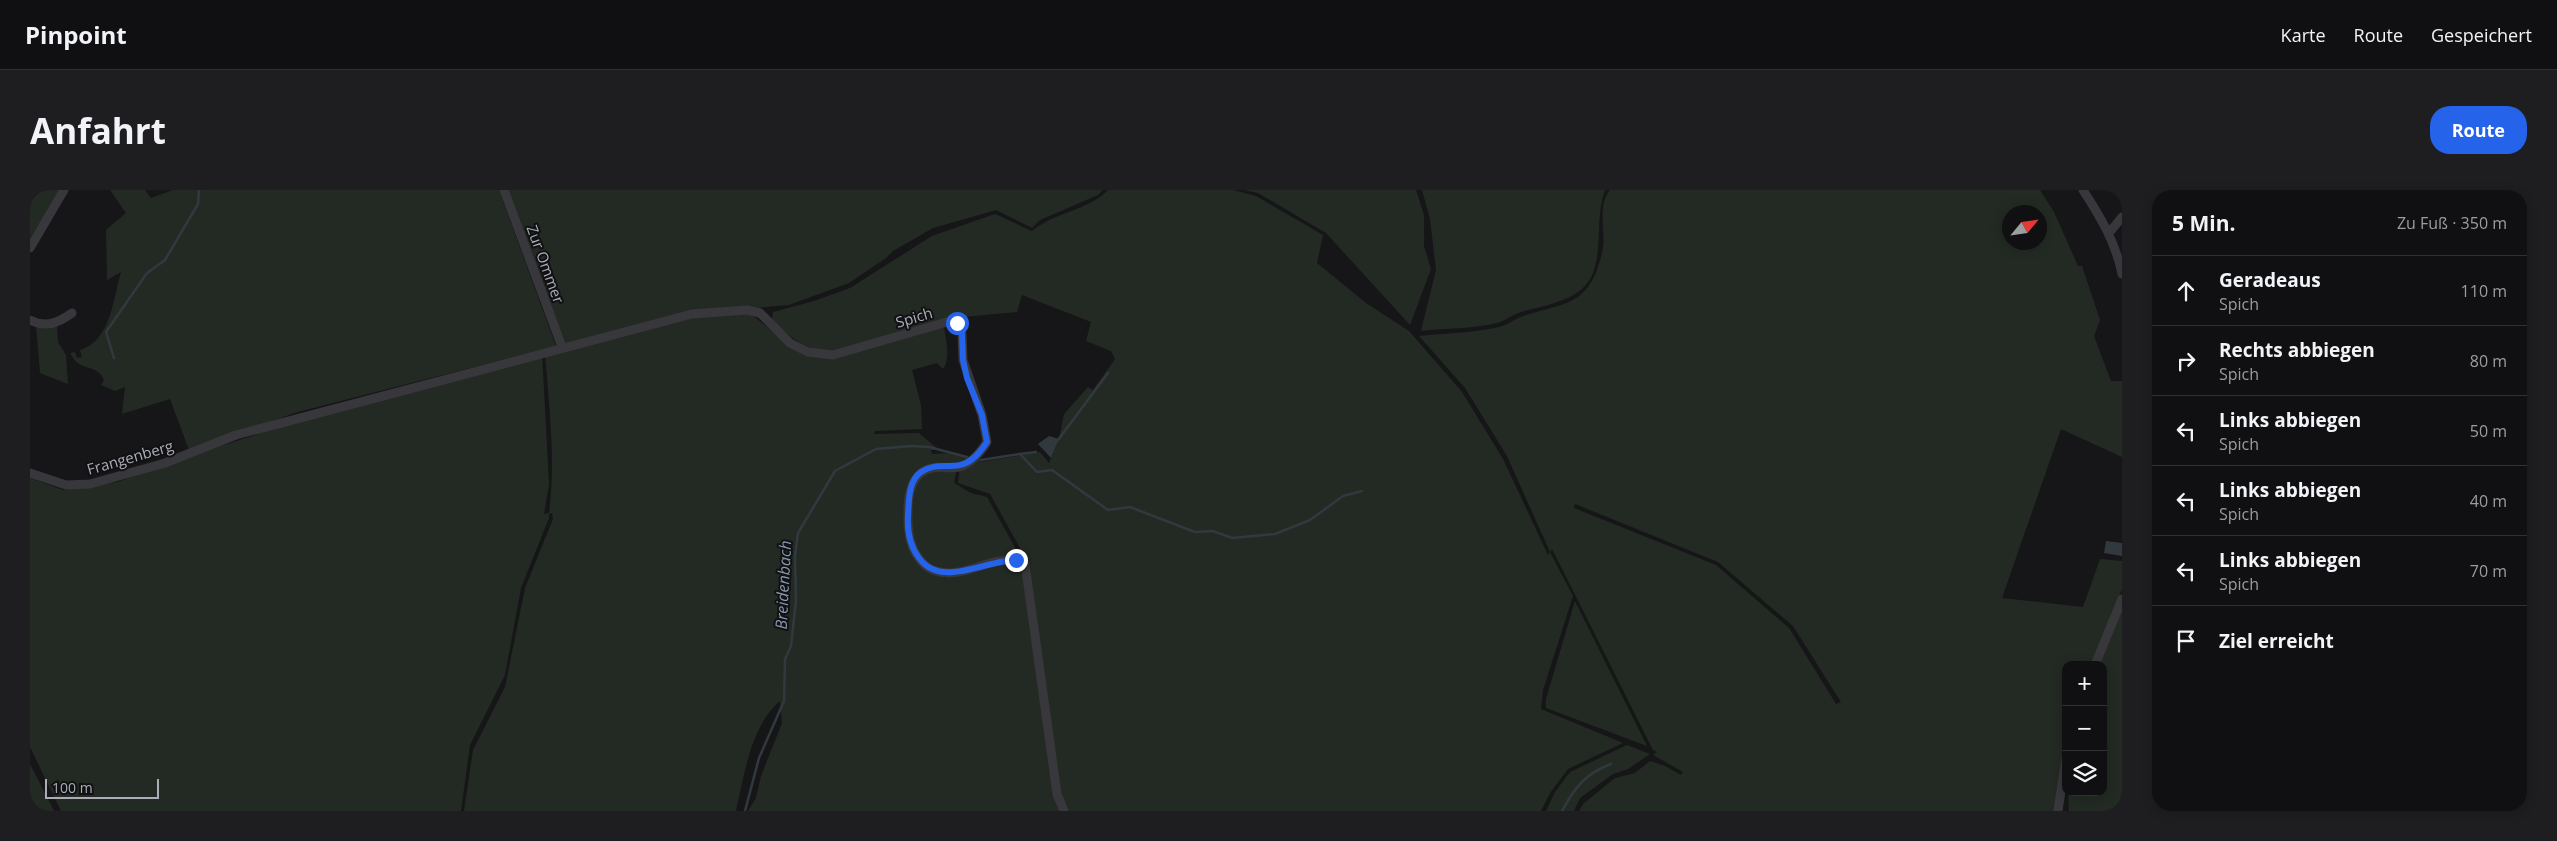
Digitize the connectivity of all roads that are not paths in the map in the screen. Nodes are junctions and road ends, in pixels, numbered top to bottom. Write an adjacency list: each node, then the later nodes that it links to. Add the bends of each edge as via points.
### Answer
1 (64, 190): 6 (street)
2 (504, 190): 10 (street, Zur Ommer)
3 (2083, 190): 5 (street)
4 (2122, 217): 5 (street)
5 (2109, 233): 7 (street)
6 (30, 248)
7 (2122, 274)
8 (72, 313): 9 (street, via 56,324)
9 (30, 320)
10 (562, 347): 11 (street, Frangenberg, via 236,435 165,463 90,484 66,485); 15 (street, Spich, via 692,314 747,310 760,313 790,343 820,355 832,355 946,322 957,323 962,334 965,369 982,415 987,442 970,461 959,467 920,472 909,493 909,538 923,563 940,572 955,572 1003,560 1026,563 1057,794)
11 (30, 473)
12 (2122, 599): 13 (street)
13 (2097, 661)
14 (2062, 784): 16 (street)
15 (1064, 811)
16 (2058, 811)

